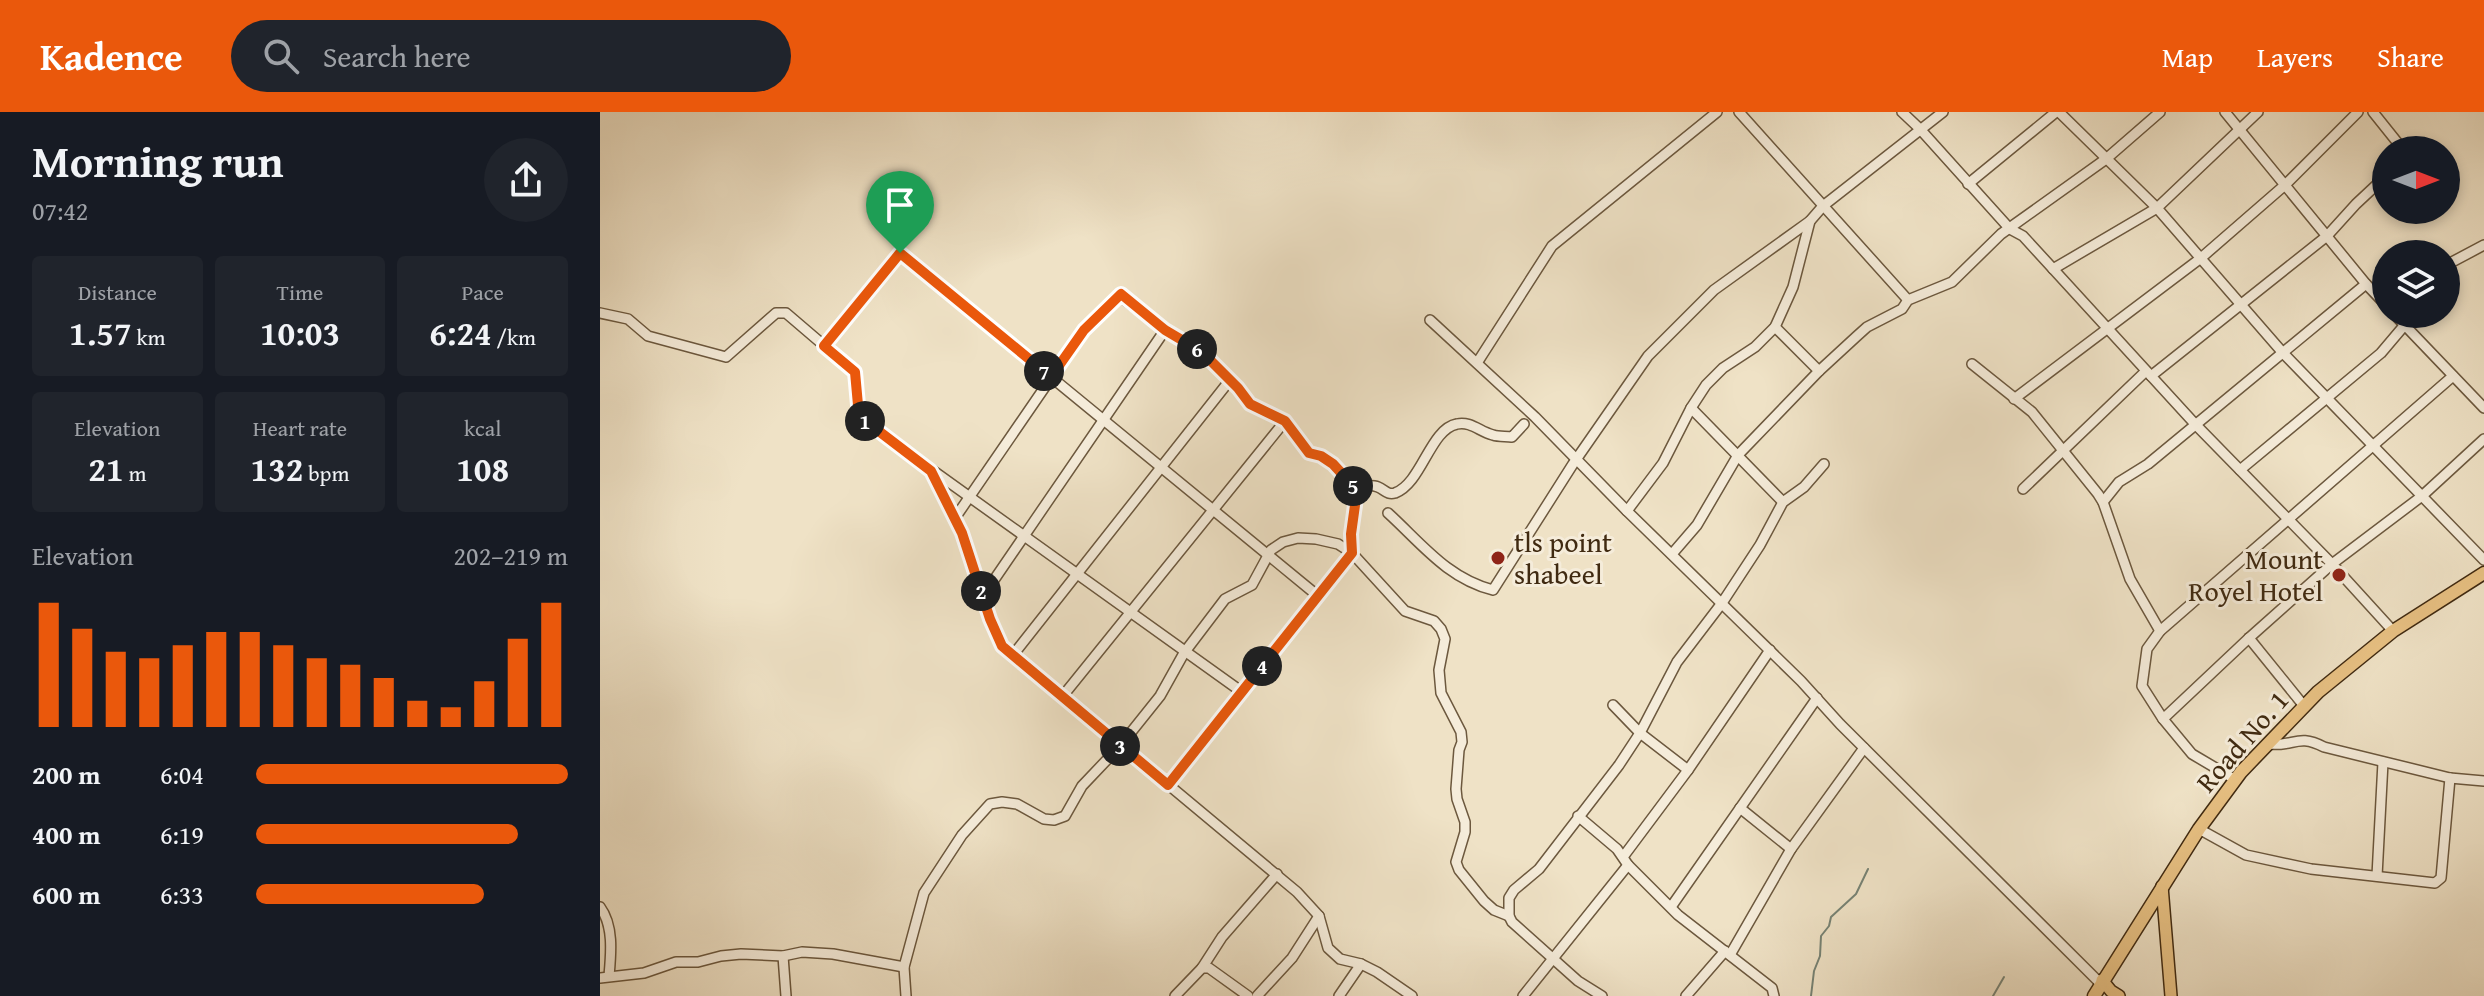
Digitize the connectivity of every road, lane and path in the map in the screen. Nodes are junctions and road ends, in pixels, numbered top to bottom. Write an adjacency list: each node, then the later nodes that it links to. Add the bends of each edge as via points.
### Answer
1 (1717, 112): 40 (street, via 1552,246)
2 (1739, 112): 18 (street)
3 (1902, 112): 11 (street)
4 (1943, 112): 11 (street)
5 (2058, 112): 14 (street); 15 (street)
6 (2160, 112): 14 (street)
7 (2225, 112): 12 (street)
8 (2258, 112): 12 (street)
9 (2358, 112): 16 (street)
10 (2373, 112): 13 (street)
11 (1920, 129): 15 (street); 18 (street)
12 (2240, 129): 16 (street); 19 (street)
13 (2392, 136)
14 (2106, 159): 19 (street); 21 (street)
15 (1968, 184): 21 (street)
16 (2285, 185): 22 (street); 24 (street)
17 (2372, 189): 22 (street)
18 (1823, 206): 20 (street); 29 (street)
19 (2157, 208): 24 (street); 26 (street)
20 (1810, 221): 33 (street, via 1793,287); 59 (street, via 1714,290 1648,356)
21 (2010, 229): 26 (street); 29 (street, via 1952,282)
22 (2327, 236): 27 (street); 30 (street)
23 (2484, 245): 25 (street)
24 (2201, 258): 30 (street); 34 (street)
25 (2460, 258)
26 (2053, 269): 34 (street)
27 (2366, 284): 28 (street); 39 (street)
28 (2372, 290)
29 (1908, 300): 42 (street, via 1902,309 1867,327)
30 (2241, 304): 39 (street); 43 (street)
31 (600, 313): 38 (street, via 628,319 648,336 726,357 776,313 786,313)
32 (1430, 320): 40 (street)
33 (1775, 327): 42 (street); 49 (street, via 1723,368)
34 (2106, 327): 43 (street); 48 (street)
35 (2404, 328): 47 (street)
36 (2408, 328): 44 (street)
37 (1165, 330): 45 (street, via 1121,294 1084,330); 46 (street, via 1202,352); 72 (street)
38 (824, 346): 45 (street, via 900,253); 54 (street, via 855,372 859,416)
39 (2283, 353): 47 (street); 53 (street)
40 (1477, 363): 59 (street)
41 (1972, 364): 48 (street)
42 (1819, 371): 58 (street)
43 (2148, 373): 53 (street); 57 (street)
44 (2453, 376): 50 (street); 56 (street)
45 (1051, 377): 64 (street); 75 (street)
46 (1230, 380): 51 (street, via 1250,404); 79 (street)
47 (2328, 398): 56 (street); 61 (street)
48 (2014, 399): 57 (street)
49 (1691, 408): 58 (street); 68 (street, via 1663,463)
50 (2484, 408)
51 (1285, 421): 62 (street, via 1309,453 1333,464); 83 (street)
52 (1524, 424): 62 (street, via 1512,437 1459,423 1440,437 1417,474 1399,491)
53 (2195, 424): 61 (street); 67 (street, via 2119,482)
54 (876, 430): 64 (street); 70 (street, via 931,471)
55 (2484, 439): 65 (street)
56 (2373, 445): 65 (street); 71 (street)
57 (2062, 449): 63 (street); 67 (street)
58 (1738, 455): 66 (street); 74 (street, via 1707,511)
59 (1577, 460): 68 (street); 69 (street, via 1493,590 1453,574)
60 (1824, 464): 66 (street)
61 (2240, 470): 71 (street)
62 (1353, 487): 73 (street)
63 (2023, 489)
64 (970, 496): 70 (street); 72 (street)
65 (2422, 496): 76 (street); 77 (street)
66 (1783, 502): 82 (street)
67 (2103, 502): 84 (street, via 2130,579)
68 (1627, 511): 74 (street)
69 (1388, 513)
70 (955, 518): 80 (street)
71 (2288, 519): 77 (street); 84 (street)
72 (1024, 535): 79 (street); 80 (street)
73 (1352, 553): 75 (street, via 1338,544 1298,538); 81 (street); 117 (street, via 1405,611 1434,621 1441,629 1441,693 1462,742 1456,789 1465,832 1456,862 1484,901)
74 (1672, 554): 82 (street)
75 (1268, 555): 81 (street); 88 (street, via 1252,585 1225,599)
76 (2484, 560)
77 (2332, 564): 85 (street); 86 (street)
78 (2484, 573): 85 (highway, Road No. 1)
79 (1077, 574): 83 (street); 89 (street)
80 (983, 596): 89 (street, via 1002,646)
81 (1318, 596): 90 (street)
82 (1722, 603): 87 (street); 96 (street, via 1677,662)
83 (1131, 612): 88 (street); 91 (street)
84 (2160, 631): 95 (street, via 2147,649 2142,686)
85 (2393, 631): 94 (highway, Road No. 1)
86 (2249, 638): 94 (street); 95 (street)
87 (1770, 650): 92 (street); 101 (street)
88 (1185, 651): 90 (street); 98 (street, via 1160,696)
89 (1013, 655): 91 (street)
90 (1242, 692): 105 (street)
91 (1062, 697): 98 (street)
92 (1817, 698): 99 (street); 106 (street)
93 (1613, 705): 96 (street)
94 (2304, 706): 97 (highway, Road No. 1)
95 (2163, 719): 103 (street, via 2192,754)
96 (1640, 733): 101 (street); 107 (street)
97 (2268, 744): 100 (street, via 2310,740); 103 (highway, Road No. 1)
98 (1120, 746): 105 (street); 122 (street, via 1082,786 1065,816 1044,819 1017,804 990,804 962,835 924,893)
99 (1864, 748): 109 (street); 125 (street)
100 (2383, 762): 102 (street); 112 (street)
101 (1688, 770): 110 (street)
102 (2450, 778): 104 (street); 112 (street, via 2441,878 2435,883)
103 (2236, 780): 108 (highway, Road No. 1)
104 (2484, 781)
105 (1168, 785): 111 (street)
106 (1740, 808): 109 (street); 115 (street)
107 (1578, 816): 110 (street); 117 (street, via 1539,869 1514,890)
108 (2199, 829): 112 (street, via 2246,855); 113 (highway, Road No. 1)
109 (1791, 849): 118 (street)
110 (1625, 861): 115 (street); 120 (street)
111 (1277, 874): 116 (street); 123 (street)
112 (2377, 876)
113 (2162, 886): 125 (highway, Road No. 1); 139 (main road)
114 (600, 907): 124 (street, via 609,931)
115 (1671, 907): 118 (street)
116 (1319, 916): 121 (street, via 1328,948 1340,959); 130 (street, via 1292,958)
117 (1509, 916): 120 (street)
118 (1727, 953): 135 (street); 136 (street, via 1772,988)
119 (783, 956): 122 (street, via 817,953); 124 (street, via 730,955); 126 (street)
120 (1553, 958): 133 (street); 134 (street)
121 (1361, 964): 131 (street); 132 (street)
122 (904, 967): 127 (street)
123 (1202, 968): 128 (street); 129 (street)
124 (604, 977)
125 (2102, 982): 137 (highway, Road No. 1); 138 (main road)
126 (786, 996)
127 (906, 996)
128 (1175, 996)
129 (1248, 996)
130 (1257, 996)
131 (1339, 996)
132 (1412, 996)
133 (1523, 996)
134 (1602, 996)
135 (1686, 996)
136 (1774, 996)
137 (2094, 996)
138 (2119, 996)
139 (2171, 996)

